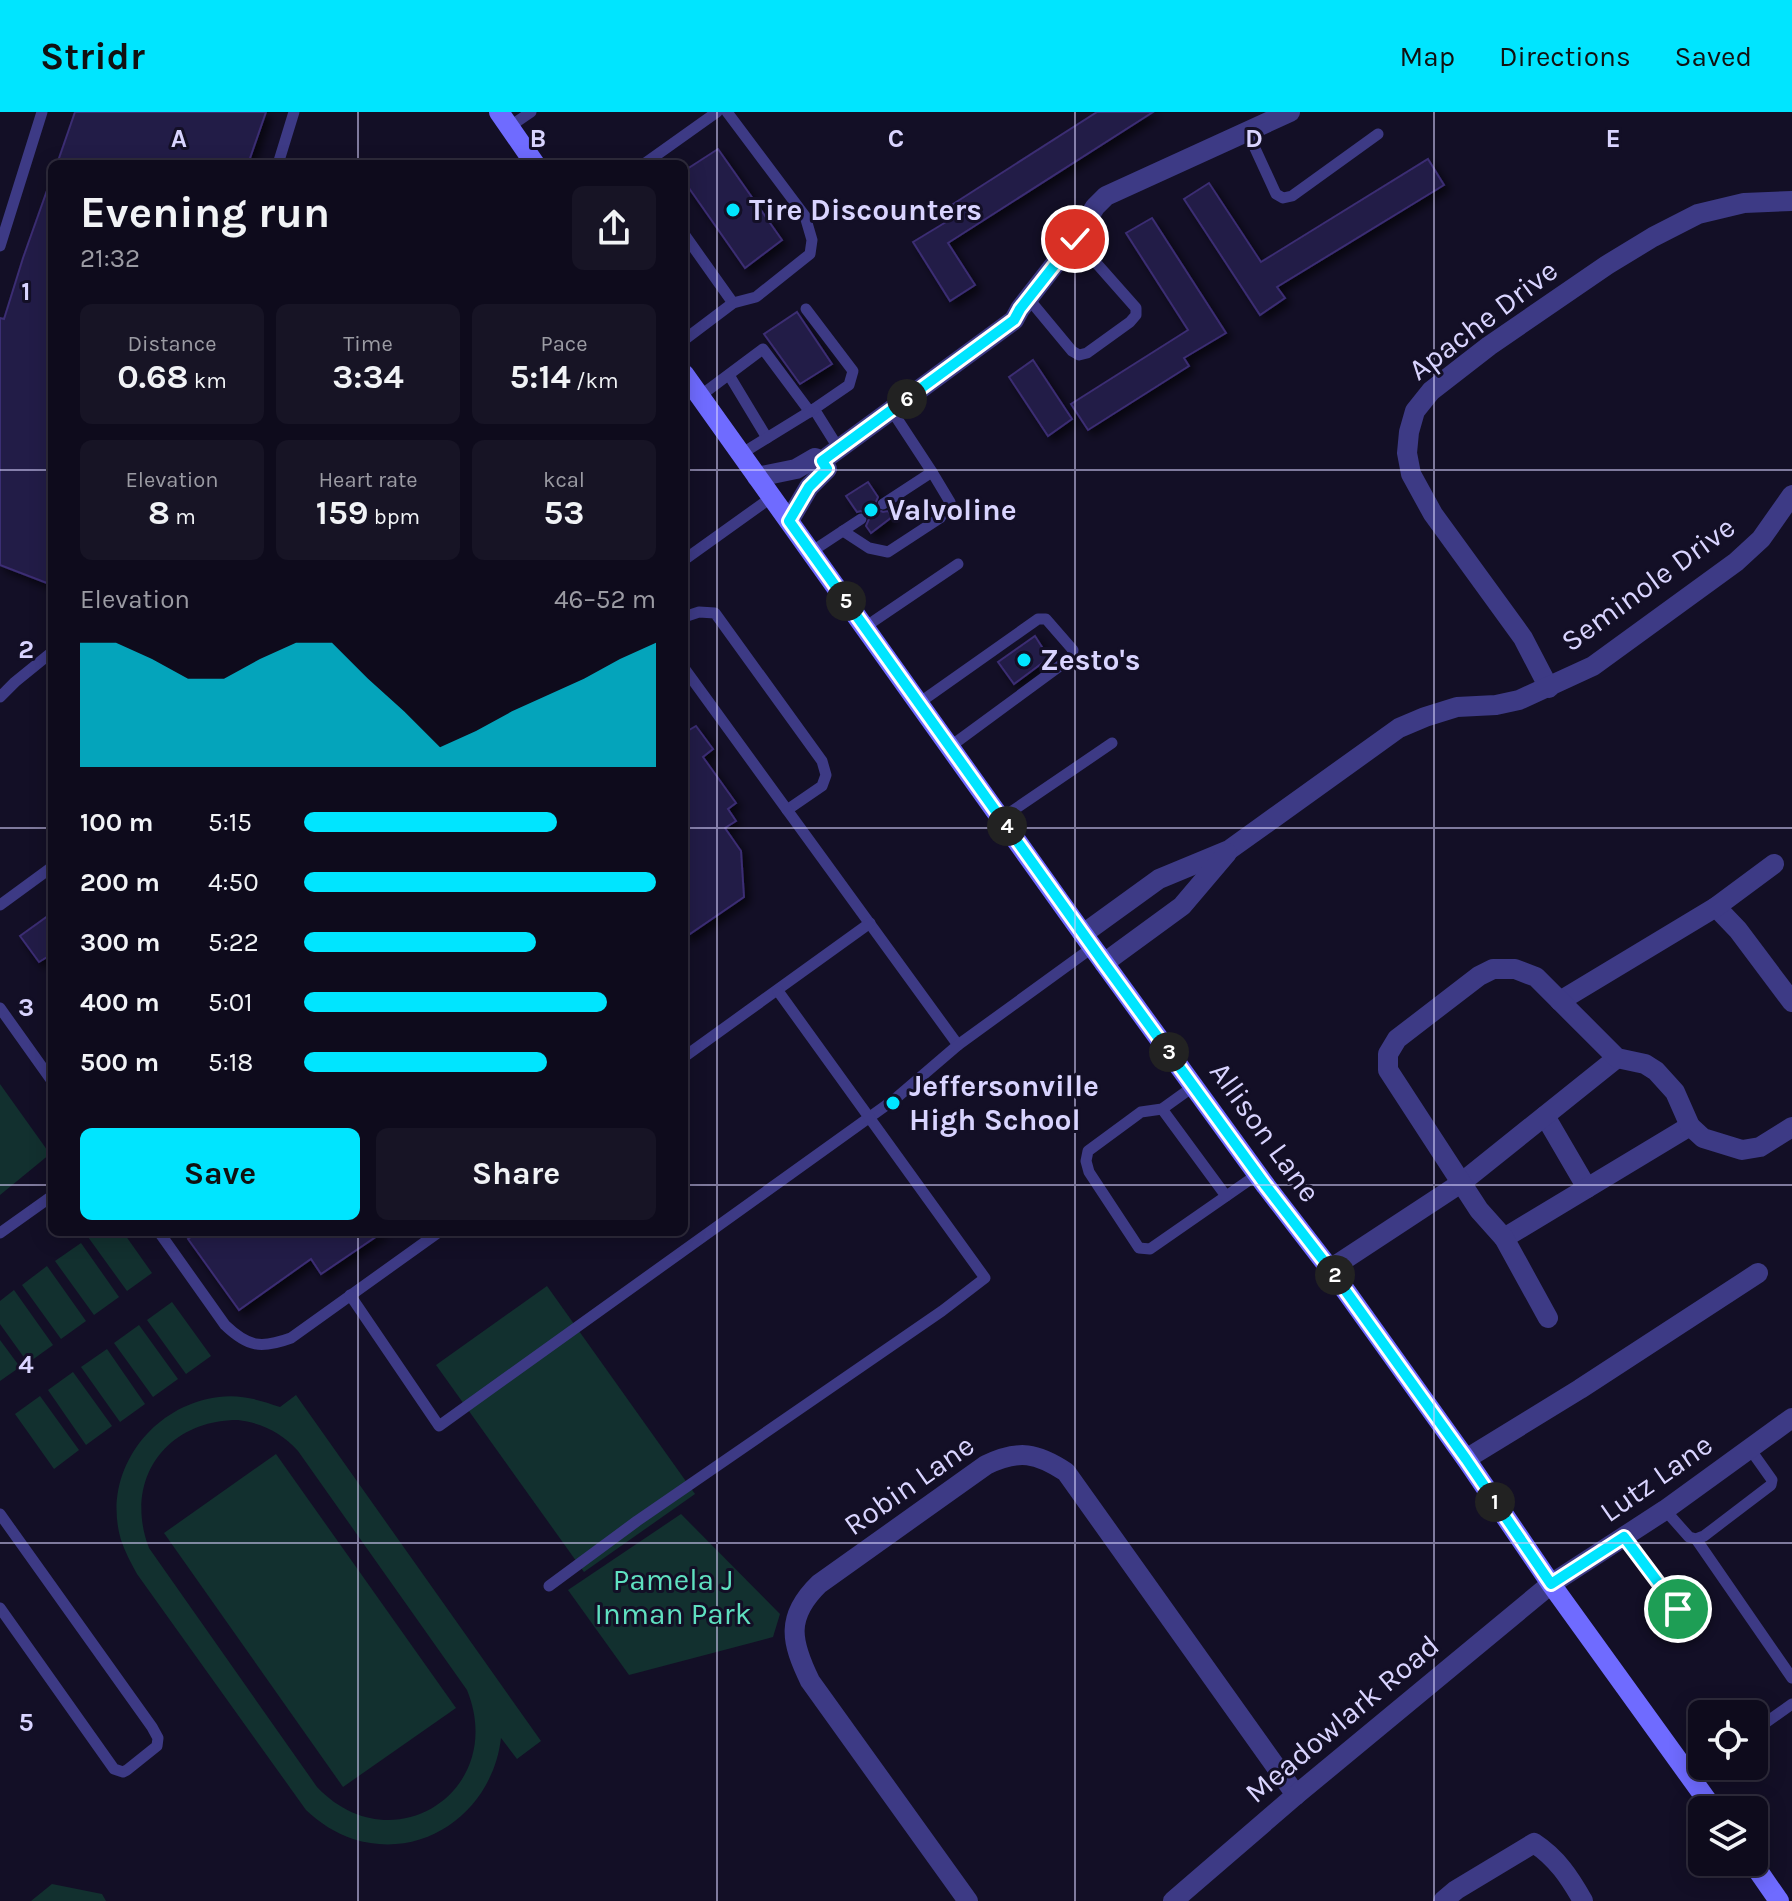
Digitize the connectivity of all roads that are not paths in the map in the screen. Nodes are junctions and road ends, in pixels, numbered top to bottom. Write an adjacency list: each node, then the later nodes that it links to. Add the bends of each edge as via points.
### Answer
1 (42, 112): 16 (lane)
2 (294, 112): 10 (lane)
3 (531, 112): 7 (lane)
4 (717, 112): 12 (lane)
5 (727, 112): 17 (lane, via 805,216 812,240 810,254 756,297)
6 (1290, 112): 8 (street)
7 (504, 119): 11 (main road)
8 (1247, 131): 9 (lane, via 1276,194 1283,198); 14 (street, via 1106,196)
9 (1378, 134)
10 (279, 160)
11 (532, 160)
12 (650, 160)
13 (1792, 201): 44 (street, Apache Drive, via 1744,203 1698,214 1653,237 1489,346 1431,391 1415,411 1407,453 1411,474 1433,514 1523,638)
14 (1075, 239): 18 (street); 18 (lane, via 1136,308 1136,315 1079,355)
15 (688, 240): 17 (lane)
16 (0, 246)
17 (733, 303): 20 (lane)
18 (1024, 304): 25 (street, via 1014,320)
19 (806, 309): 24 (lane, via 853,371 849,385)
20 (688, 337)
21 (729, 375): 23 (lane); 24 (lane, via 763,349); 26 (lane)
22 (688, 380): 23 (main road, Allison Lane)
23 (700, 396): 27 (main road, Allison Lane)
24 (812, 410): 26 (lane); 28 (lane)
25 (892, 411): 28 (street); 29 (lane)
26 (767, 438): 27 (lane)
27 (741, 454): 30 (main road, Allison Lane)
28 (831, 455): 30 (street); 35 (street, via 827,469)
29 (932, 472): 33 (lane); 36 (lane, via 950,502 940,518 888,552 869,548)
30 (757, 477): 32 (main road, Allison Lane)
31 (1792, 495): 44 (street, Seminole Drive, via 1761,539 1736,562 1593,666)
32 (772, 497): 35 (main road, Allison Lane); 38 (lane)
33 (883, 504)
34 (861, 519): 36 (lane)
35 (789, 521): 37 (main road, Allison Lane)
36 (843, 531): 37 (lane)
37 (811, 552): 41 (main road, Allison Lane)
38 (688, 557)
39 (958, 564): 41 (lane)
40 (688, 616): 49 (lane, via 715,613 822,761 822,786)
41 (865, 627): 46 (main road, Allison Lane)
42 (48, 655): 45 (lane)
43 (688, 674): 49 (lane)
44 (1549, 688): 51 (street, Seminole Drive, via 1496,705 1457,707 1399,728)
45 (0, 697)
46 (919, 703): 48 (main road, Allison Lane); 48 (lane, via 1038,619 1046,619 1073,650 1072,657)
47 (1112, 743): 50 (lane)
48 (951, 746): 50 (main road, Allison Lane)
49 (787, 810): 56 (lane)
50 (1002, 818): 57 (main road, Allison Lane)
51 (1229, 850): 57 (street, Seminole Drive, via 1159,879); 57 (street, Seminole Drive, via 1182,906)
52 (1774, 864): 55 (street)
53 (48, 870): 54 (lane)
54 (0, 905)
55 (1716, 907): 59 (street); 60 (street)
56 (870, 923): 58 (lane); 62 (lane)
57 (1093, 948): 62 (lane); 66 (main road, Allison Lane)
58 (778, 991): 63 (lane); 69 (lane)
59 (1560, 1001): 64 (street); 73 (street, via 1536,977 1515,969 1493,969 1397,1039 1388,1054 1388,1070)
60 (1792, 1002)
61 (0, 1008): 65 (lane)
62 (958, 1045): 69 (lane)
63 (688, 1054)
64 (1617, 1058): 68 (street); 70 (street, via 1656,1071 1675,1092)
65 (48, 1075)
66 (1194, 1086): 67 (lane); 72 (main road, Allison Lane)
67 (1162, 1109): 75 (lane); 75 (lane, via 1141,1112 1088,1151 1086,1161 1139,1248 1150,1249)
68 (1545, 1116): 73 (street); 74 (street)
69 (870, 1118): 83 (lane, via 439,1426); 93 (lane, via 985,1278)
70 (1690, 1126): 71 (street, via 1703,1138 1742,1150 1760,1147); 74 (street)
71 (1792, 1127)
72 (1258, 1174): 75 (lane); 81 (main road, Allison Lane)
73 (1461, 1183): 80 (street); 81 (street)
74 (1587, 1188): 80 (street)
75 (1226, 1196)
76 (48, 1199): 77 (lane)
77 (0, 1233)
78 (162, 1236): 83 (lane, via 225,1325 254,1344 291,1338)
79 (433, 1236): 83 (lane)
80 (1504, 1238): 84 (street)
81 (1330, 1269): 87 (main road, Allison Lane)
82 (1758, 1273): 87 (street)
83 (350, 1295)
84 (1548, 1318)
85 (1792, 1418): 86 (street, Lutz Lane)
86 (1750, 1449): 88 (street, Lutz Lane); 91 (lane, via 1770,1475 1771,1485)
87 (1466, 1459): 92 (main road, Allison Lane)
88 (1665, 1510): 90 (street, Lutz Lane); 91 (lane)
89 (0, 1514): 94 (lane, via 152,1727 157,1746 127,1770 114,1769)
90 (1624, 1537): 92 (street, Lutz Lane); 95 (lane)
91 (1696, 1539): 96 (lane)
92 (1551, 1584): 99 (main road, Allison Lane); 100 (street, Meadowlark Road)
93 (549, 1586)
94 (0, 1608)
95 (1678, 1609)
96 (1792, 1678)
97 (1792, 1704): 98 (lane)
98 (1768, 1721)
99 (1688, 1759)
100 (1296, 1795): 102 (street, Robin Lane, via 1066,1472 1030,1455 1001,1457 819,1584 801,1606 794,1641 810,1681); 103 (street, Meadowlark Road)
101 (1761, 1876): 106 (main road)
102 (968, 1901)
103 (1173, 1901)
104 (1443, 1901): 105 (street, via 1534,1843 1568,1874)
105 (1583, 1901)
106 (1778, 1901)

